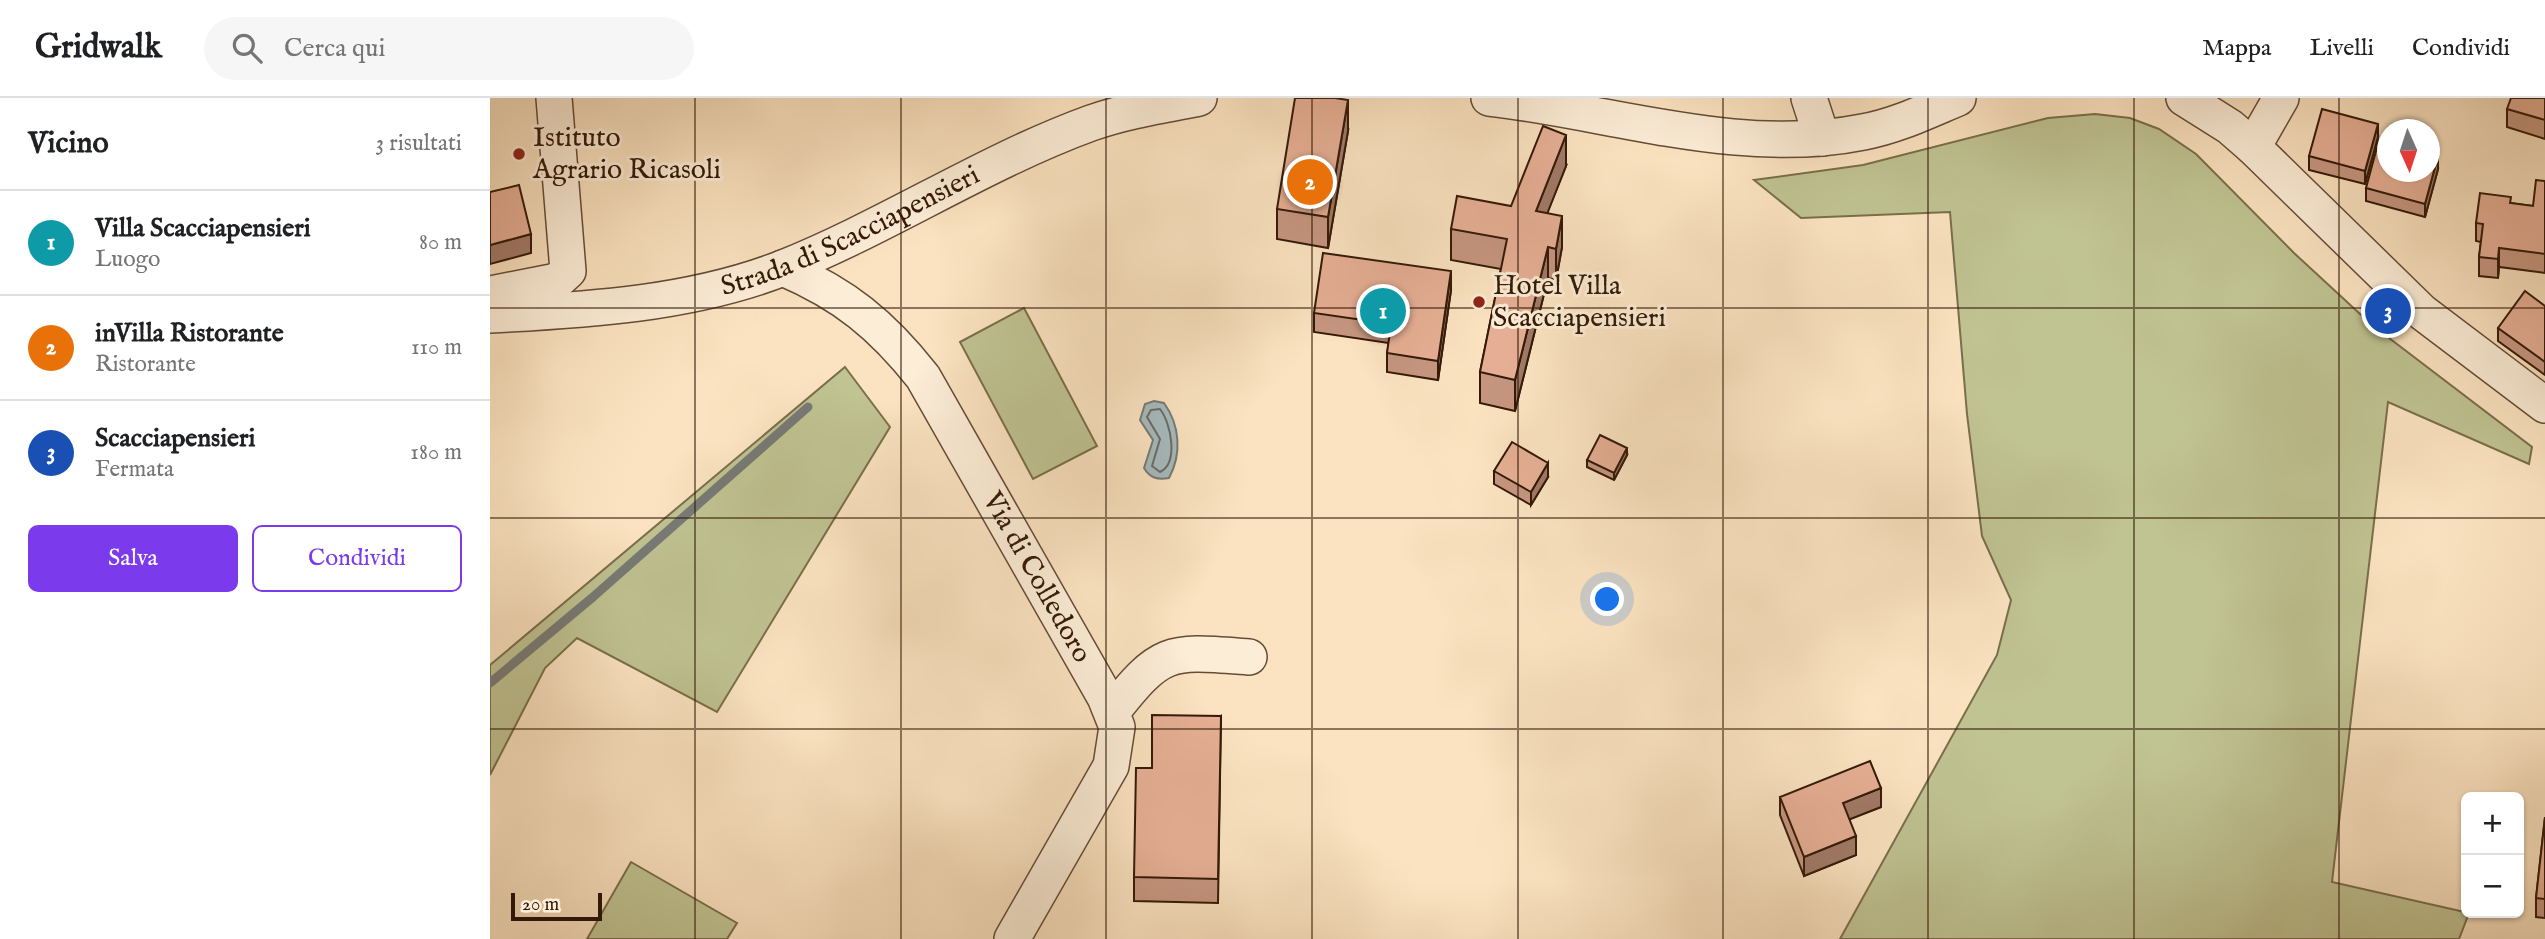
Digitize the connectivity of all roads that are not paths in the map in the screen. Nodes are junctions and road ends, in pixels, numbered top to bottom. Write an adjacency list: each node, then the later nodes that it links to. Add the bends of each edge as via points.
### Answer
1 (554, 98): 11 (street, via 568,271 557,281)
2 (1199, 98): 10 (street, Strada di Scacciapensieri, via 1094,122 1050,139)
3 (1489, 98): 8 (street, via 1709,133 1764,139)
4 (1809, 98): 8 (street)
5 (1958, 98): 8 (street, via 1887,126)
6 (2184, 98): 9 (street)
7 (2281, 98): 9 (street)
8 (1822, 138)
9 (2253, 147): 13 (street, via 2422,312)
10 (783, 268): 12 (street, Strada di Scacciapensieri, via 637,302); 15 (street, Via di Colledoro, via 850,303 890,338 923,377)
11 (490, 294)
12 (490, 315)
13 (2545, 404)
14 (1249, 657): 15 (street, via 1196,653 1156,663)
15 (1112, 712): 16 (street, Via di Colledoro, via 1117,740 1111,766)
16 (1013, 939)

